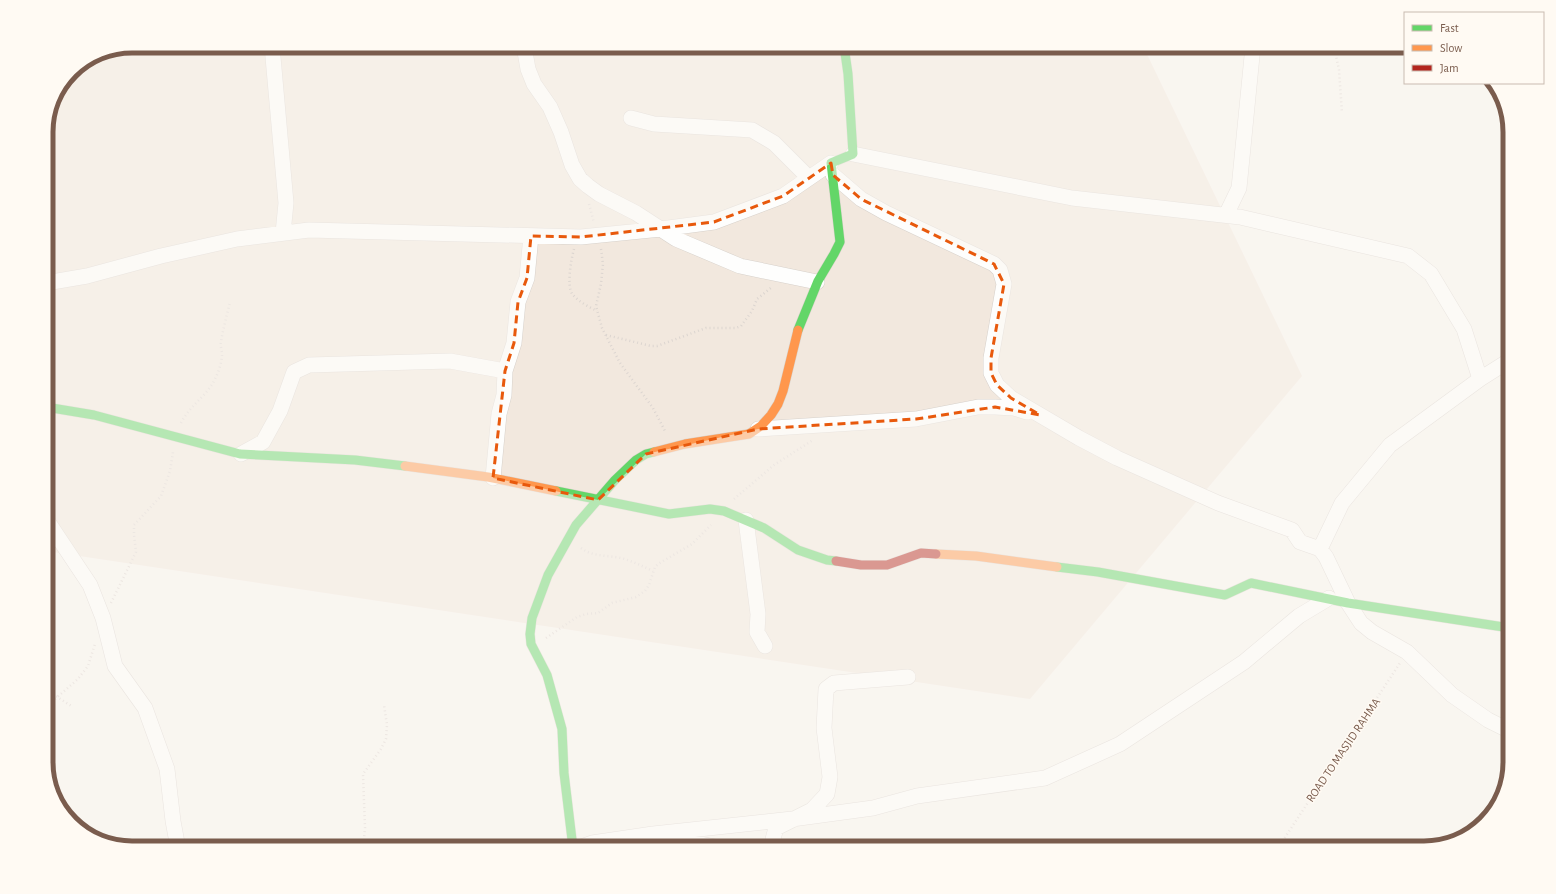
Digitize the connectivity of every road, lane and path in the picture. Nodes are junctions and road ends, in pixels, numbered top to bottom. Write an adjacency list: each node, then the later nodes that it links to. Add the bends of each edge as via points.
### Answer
1 (273, 53): 15 (street, via 286,203)
2 (525, 53): 11 (street, via 534,84 550,107 572,165)
3 (845, 53): 8 (street)
4 (1252, 53): 13 (street, via 1239,188)
5 (1335, 53): 6 (path)
6 (1342, 113)
7 (631, 118): 10 (street, via 654,124 752,130 774,143)
8 (853, 154): 9 (street); 13 (street, via 1072,198)
9 (832, 169): 10 (street); 21 (street, via 840,242); 29 (street, via 861,199 886,214 994,264 1000,270 1004,284 991,358 991,373 998,385 1011,398)
10 (809, 178): 14 (street, via 783,196 714,222)
11 (584, 183): 12 (path); 14 (street)
12 (592, 215): 16 (path); 18 (path)
13 (1226, 215): 27 (street, via 1408,256 1431,274 1461,323)
14 (661, 229): 16 (street); 19 (street, via 676,239 740,266)
15 (283, 233): 17 (street, via 351,230); 20 (street, via 237,239 87,276)
16 (598, 235): 18 (street); 23 (path, via 602,264)
17 (531, 236): 18 (street); 26 (street, via 527,278 518,302 514,343)
18 (581, 237): 23 (path, via 570,262 571,292 584,304)
19 (789, 275): 21 (street); 24 (path, via 765,291 757,299 741,326 736,328 706,328 657,346)
20 (53, 282)
21 (817, 282): 30 (street, via 796,336 782,394 766,422)
22 (230, 302): 32 (path, via 220,344 220,366 215,379 206,393 186,414)
23 (597, 311): 24 (path)
24 (606, 335): 31 (path, via 620,363 653,408)
25 (1503, 364): 27 (street)
26 (505, 371): 34 (street, via 450,361 309,365 294,372 280,411 263,442); 35 (street)
27 (1480, 379): 41 (street, via 1390,446 1342,503)
28 (53, 408): 32 (street, via 94,415)
29 (1040, 416): 30 (street, via 1014,408 995,406 916,419); 41 (street, via 1117,458 1218,503 1292,530 1300,542)
30 (758, 429): 36 (street, via 749,434 686,444 646,454 636,460)
31 (665, 431)
32 (177, 438): 34 (street); 45 (path, via 166,486 161,496 134,525 136,552)
33 (815, 439): 37 (path, via 774,465 743,490)
34 (240, 454): 35 (street, via 355,460)
35 (493, 478): 36 (street)
36 (598, 500): 37 (street, via 668,514 710,509); 40 (street)
37 (724, 511): 38 (street); 42 (path, via 692,544 658,564)
38 (746, 520): 43 (street, via 764,528 798,550 827,560 861,565 887,565 921,553 976,556 1098,572 1225,595 1251,583); 48 (street, via 758,614 757,632)
39 (53, 530): 45 (street, via 90,585)
40 (568, 537): 42 (path, via 587,552 620,558); 47 (street, via 548,575 532,618)
41 (1320, 549): 44 (street)
42 (653, 571): 47 (path, via 649,585 636,597 612,603 598,613 577,617 543,640)
43 (1329, 598): 44 (street); 57 (street, via 1299,616 1244,662 1120,744 1044,778 917,796 873,808)
44 (1348, 603): 46 (street); 49 (street, via 1361,623)
45 (103, 618): 52 (path, via 88,666 78,679); 59 (street, via 115,666 145,708 166,769)
46 (1503, 627)
47 (531, 644): 61 (street, via 547,675 562,729)
48 (765, 646)
49 (1407, 652): 56 (street, via 1452,695); 65 (path, ROAD TO MASJID RAHMA)
50 (908, 677): 57 (street, via 834,683 826,689 824,728 830,777 827,794 812,810)
51 (53, 696): 52 (path)
52 (56, 698): 53 (path); 55 (path)
53 (53, 701)
54 (384, 705): 60 (path, via 386,739 363,774)
55 (73, 708)
56 (1503, 728)
57 (792, 819): 58 (street); 64 (street, via 776,828)
58 (652, 834): 62 (street); 63 (street)
59 (176, 841)
60 (364, 841)
61 (571, 841)
62 (605, 841)
63 (686, 841)
64 (773, 841)
65 (1283, 841)

